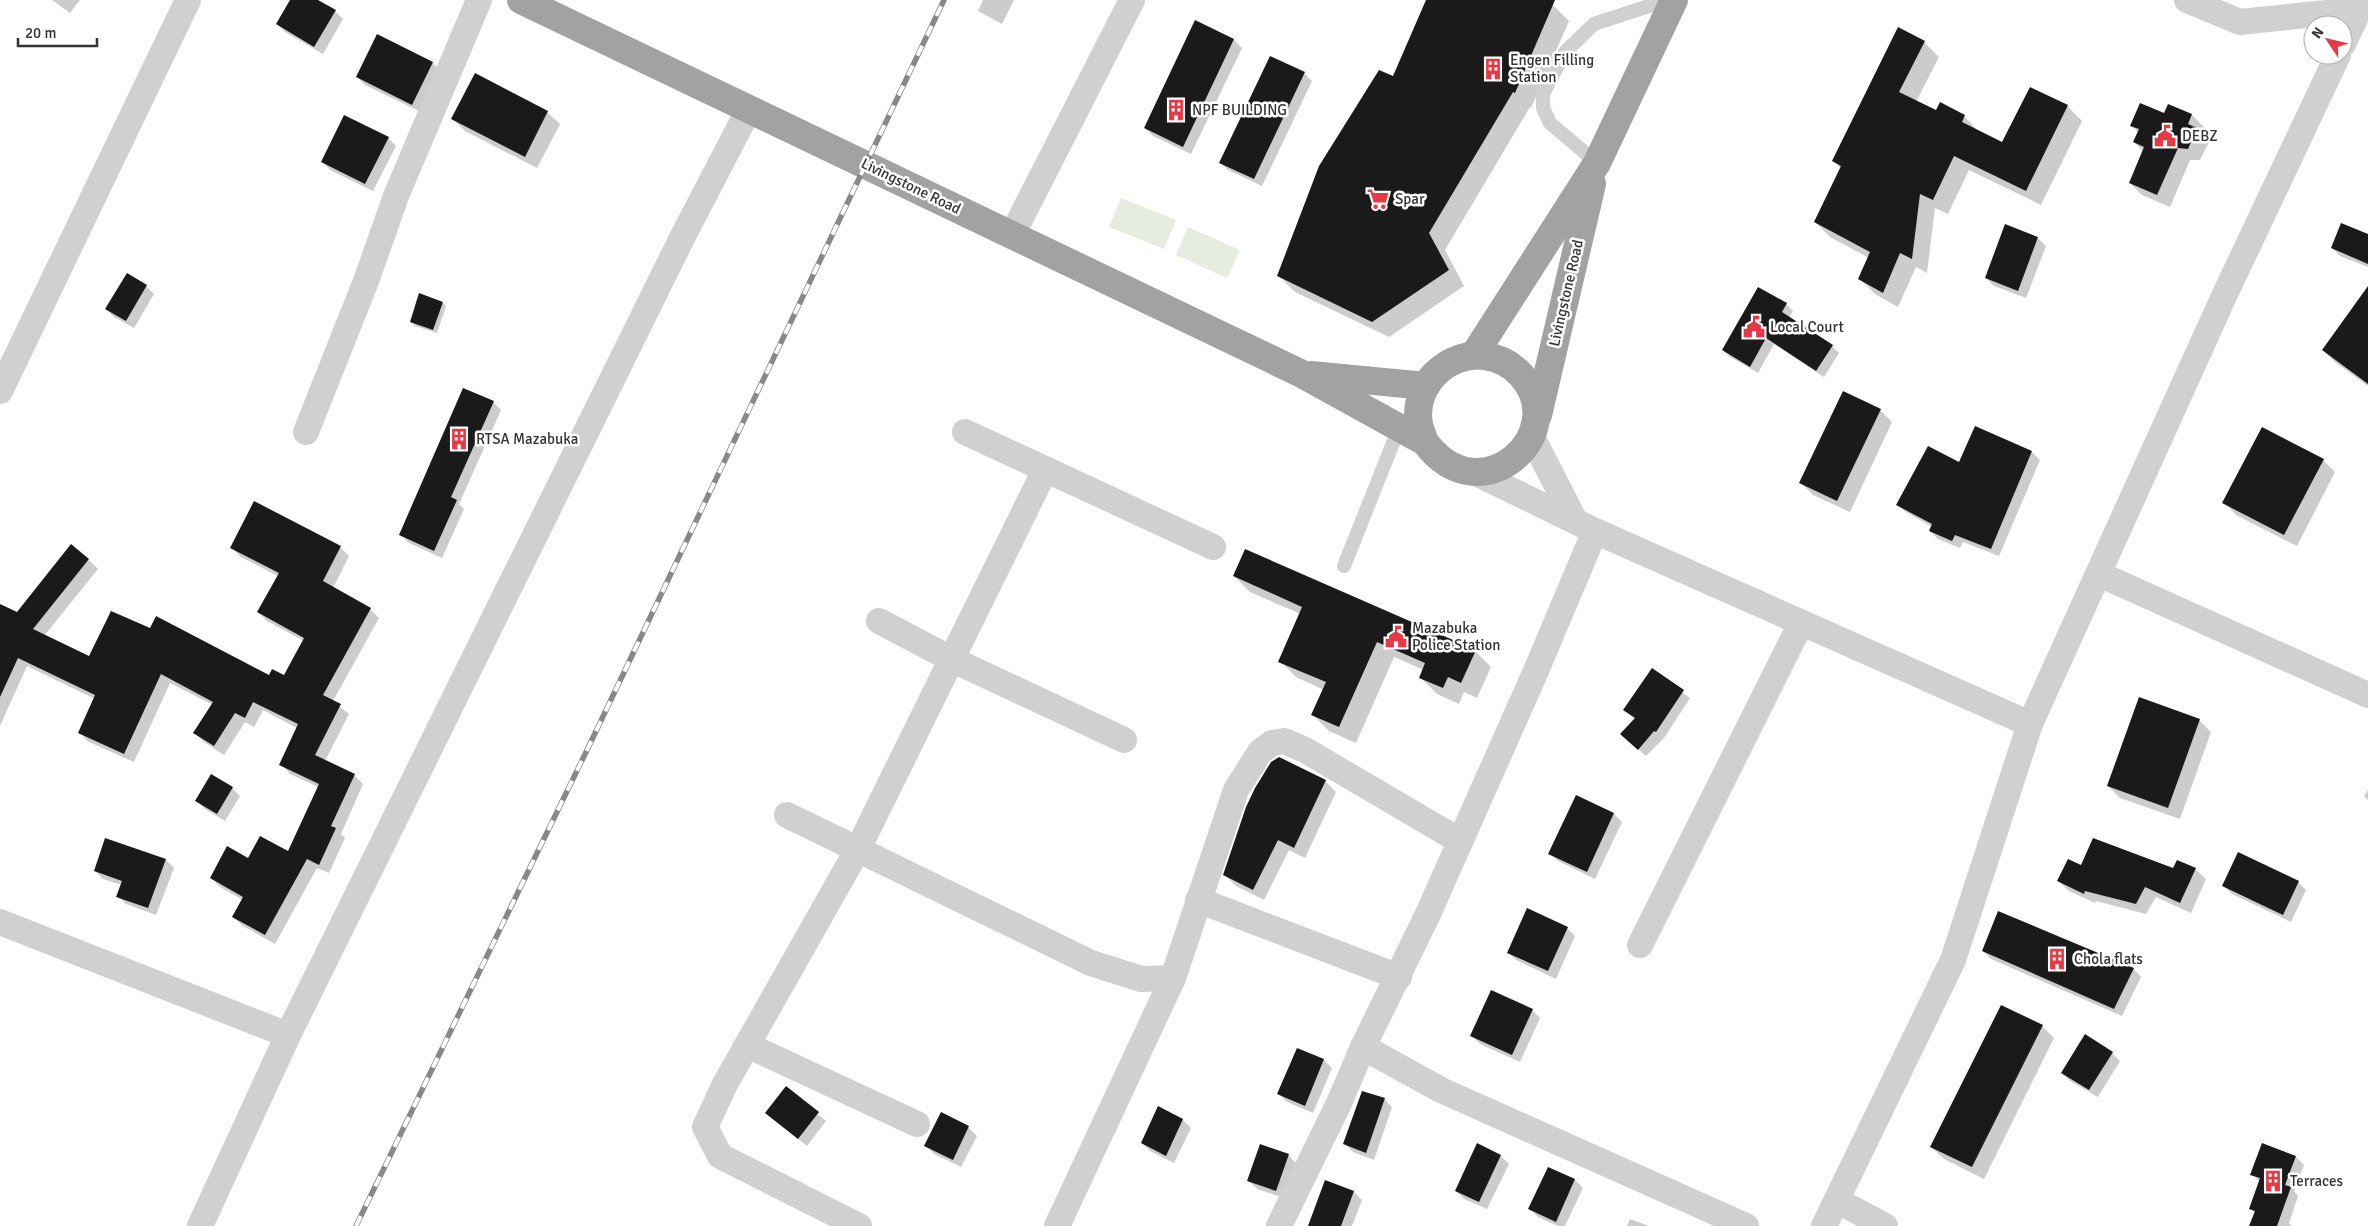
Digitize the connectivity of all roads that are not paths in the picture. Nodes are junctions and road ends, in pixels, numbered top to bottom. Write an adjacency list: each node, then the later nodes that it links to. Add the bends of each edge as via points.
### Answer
1 (188, 0): 17 (street)
2 (479, 0): 20 (street, via 396,196)
3 (521, 0): 11 (highway, Livingstone Road)
4 (1132, 0): 13 (street)
5 (1667, 0): 12 (lane, via 1594,24 1565,52 1542,94 1543,108 1550,123)
6 (1674, 0): 12 (highway, Livingstone Road)
7 (2187, 0): 8 (street, via 2240,22 2326,13)
8 (2365, 2): 9 (street)
9 (2353, 25)
10 (2333, 65): 28 (street, via 2225,294)
11 (748, 111): 13 (highway, Livingstone Road); 43 (street)
12 (1597, 163): 14 (highway, Livingstone Road); 19 (highway, Livingstone Road)
13 (1012, 235): 15 (highway, Livingstone Road)
14 (1474, 355): 16 (highway, Livingstone Road, via 1446,364); 19 (highway, Livingstone Road, via 1495,358 1514,367 1528,383 1535,403)
15 (1300, 373): 16 (highway, Livingstone Road); 18 (highway, Livingstone Road)
16 (1426, 386): 22 (highway, Livingstone Road, via 1419,404 1419,424)
17 (0, 390)
18 (1399, 428): 22 (highway, Livingstone Road); 27 (lane)
19 (1534, 430): 24 (highway, Livingstone Road, via 1518,456 1499,468); 25 (street)
20 (306, 432)
21 (965, 432): 23 (street)
22 (1425, 442): 24 (highway, Livingstone Road, via 1447,464 1461,471)
23 (1045, 470): 26 (street); 31 (street)
24 (1476, 473): 25 (street)
25 (1584, 525): 30 (street); 36 (street, via 1535,673)
26 (1213, 546)
27 (1344, 566)
28 (2099, 574): 32 (street); 33 (street)
29 (879, 621): 31 (street)
30 (1801, 622): 33 (street); 40 (street)
31 (951, 659): 34 (street); 37 (street)
32 (2368, 695)
33 (2030, 724): 47 (street, via 1953,960)
34 (1124, 740)
35 (787, 815): 37 (street)
36 (1460, 840): 38 (street, via 1305,750 1284,741 1272,743 1260,752 1236,790); 41 (street)
37 (858, 849): 42 (street, via 1091,963 1141,979); 44 (street)
38 (1198, 900): 41 (street); 42 (street)
39 (0, 922): 43 (street)
40 (1640, 944)
41 (1399, 977): 45 (street)
42 (1173, 978): 50 (street)
43 (288, 1035): 48 (street)
44 (748, 1045): 46 (street); 49 (street, via 725,1084 706,1127 720,1156)
45 (1363, 1047): 51 (street); 52 (street, via 1441,1090)
46 (917, 1124)
47 (1838, 1201): 53 (street); 54 (street)
48 (200, 1226)
49 (860, 1226)
50 (1057, 1226)
51 (1280, 1226)
52 (1746, 1226)
53 (1824, 1226)
54 (1885, 1226)

